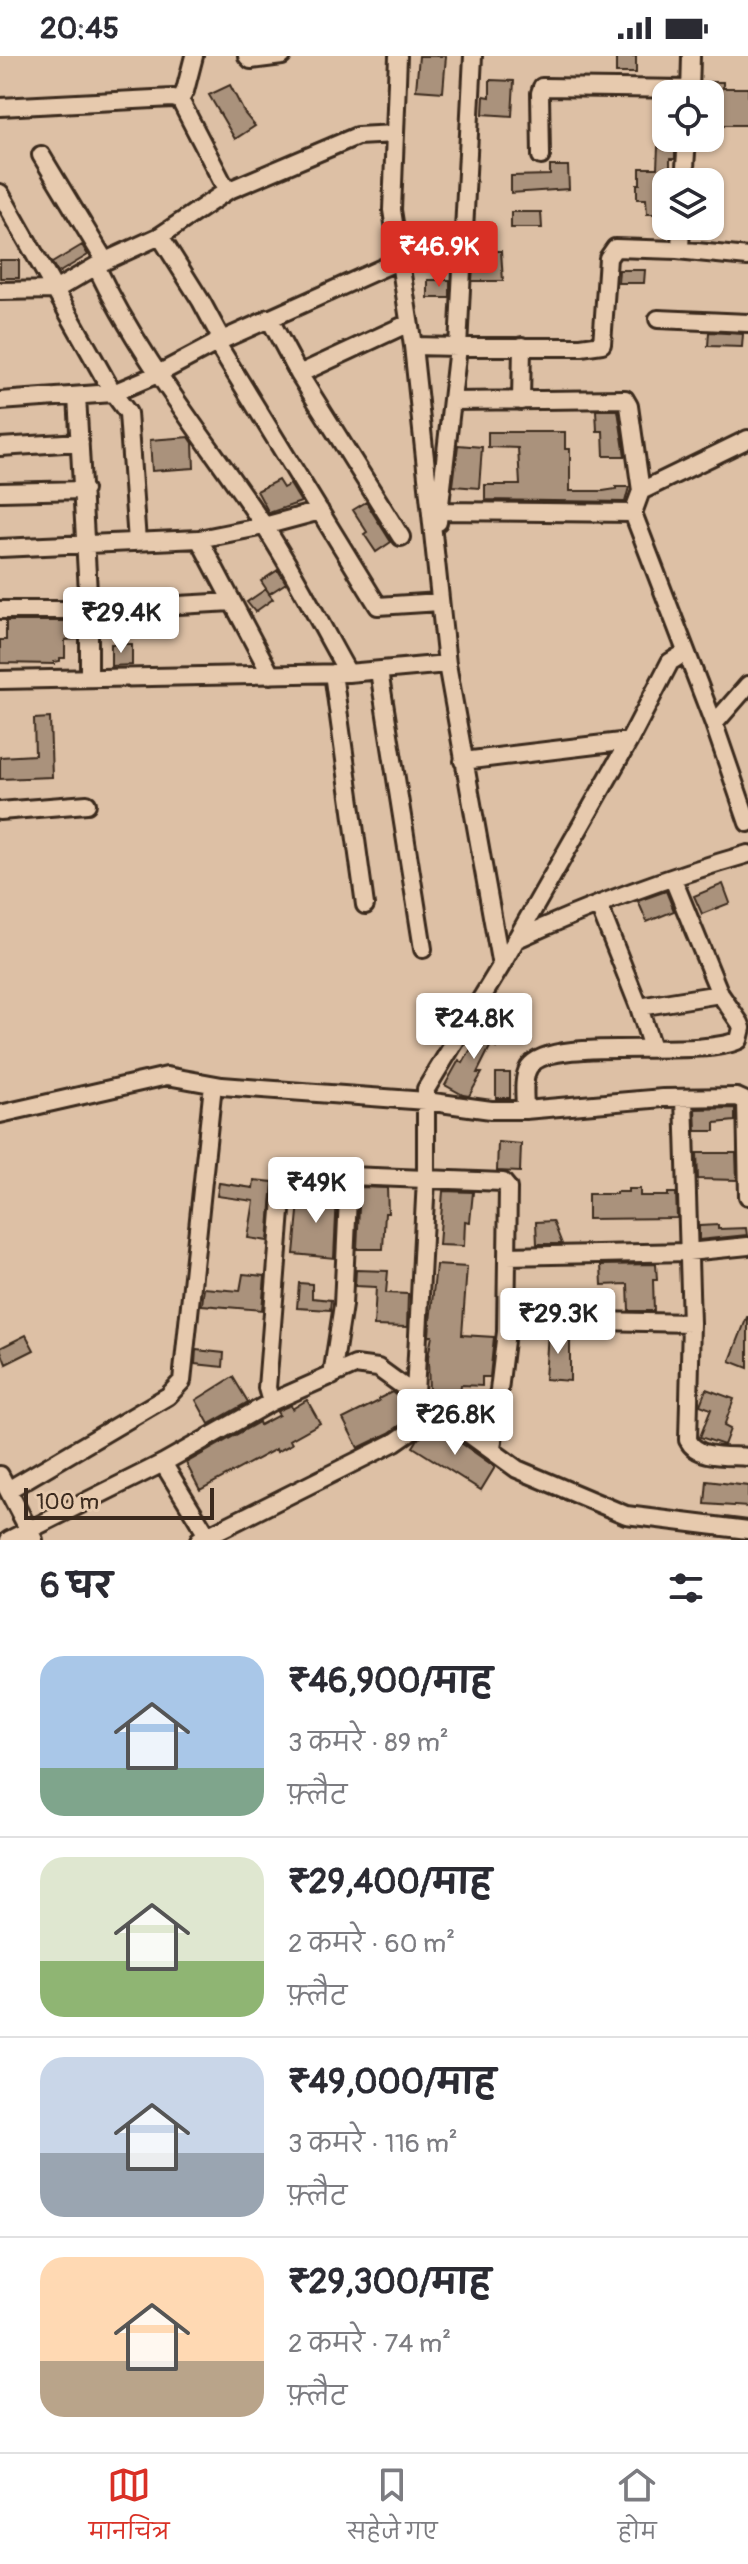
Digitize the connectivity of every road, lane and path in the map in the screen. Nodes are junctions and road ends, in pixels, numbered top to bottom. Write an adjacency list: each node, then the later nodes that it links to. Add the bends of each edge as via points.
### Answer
1 (194, 56): 9 (street)
2 (247, 56): 3 (street)
3 (282, 56)
4 (398, 56): 11 (street)
5 (473, 56): 19 (street)
6 (691, 56): 7 (street)
7 (690, 80)
8 (652, 91): 13 (street, via 542,87)
9 (180, 100): 10 (street); 14 (street)
10 (0, 107)
11 (395, 134): 14 (street, via 357,136); 21 (street, via 392,210)
12 (41, 155): 22 (street)
13 (541, 156)
14 (227, 191): 16 (street)
15 (0, 193): 23 (street)
16 (160, 236): 22 (street); 29 (street)
17 (680, 240): 18 (street)
18 (680, 250): 20 (street); 31 (street, via 612,250 602,344)
19 (462, 257): 21 (street); 32 (street)
20 (748, 257)
21 (400, 260): 25 (street); 27 (street)
22 (100, 264): 23 (street); 33 (street, via 124,320)
23 (55, 290): 24 (street); 35 (street)
24 (0, 291)
25 (269, 318): 29 (street); 34 (street)
26 (658, 319): 28 (street)
27 (409, 323): 30 (street); 34 (street)
28 (748, 323)
29 (219, 341): 33 (street); 46 (street)
30 (413, 346): 32 (street); 55 (street)
31 (522, 346): 32 (street); 39 (street)
32 (458, 347): 38 (street)
33 (158, 374): 35 (street); 49 (street)
34 (299, 374): 50 (street)
35 (113, 393): 36 (street); 53 (street, via 128,413)
36 (77, 396): 37 (street); 41 (street)
37 (0, 401)
38 (452, 401): 39 (street); 47 (street)
39 (521, 401): 44 (street, via 625,399)
40 (748, 439): 44 (street)
41 (80, 442): 42 (street); 43 (street)
42 (0, 447)
43 (84, 490): 45 (street); 52 (street)
44 (641, 491): 48 (street)
45 (0, 492)
46 (320, 511): 49 (street); 57 (street, via 378,606)
47 (440, 511): 48 (street); 55 (street)
48 (633, 513): 60 (street)
49 (264, 526): 51 (street); 63 (street)
50 (401, 537)
51 (199, 539): 53 (street); 56 (street)
52 (85, 542): 53 (street); 54 (street); 59 (street)
53 (137, 542)
54 (0, 548)
55 (435, 551): 57 (street)
56 (232, 602): 59 (street); 64 (street)
57 (440, 602): 61 (street)
58 (0, 610): 59 (street)
59 (89, 610): 65 (street)
60 (686, 652): 68 (street); 69 (street, via 670,662)
61 (447, 664): 62 (street); 70 (street)
62 (379, 671): 63 (street); 79 (street)
63 (340, 673): 64 (street); 76 (street)
64 (271, 675): 65 (street)
65 (89, 678): 66 (street)
66 (0, 680)
67 (748, 685): 68 (street)
68 (714, 724): 73 (street)
69 (629, 741): 70 (street); 78 (street)
70 (463, 761): 80 (street)
71 (87, 804): 72 (street)
72 (0, 811)
73 (748, 823)
74 (748, 854): 75 (street)
75 (673, 879): 77 (street); 81 (street)
76 (365, 905)
77 (599, 906): 78 (street); 82 (street)
78 (515, 940): 80 (street)
79 (423, 949)
80 (501, 966): 87 (street, via 426,1089)
81 (720, 994): 82 (street); 83 (street)
82 (639, 1007): 84 (street)
83 (745, 1027): 84 (street, via 739,1040 718,1047)
84 (652, 1048): 88 (street, via 538,1058 525,1075)
85 (213, 1085): 87 (street); 89 (street, via 167,1076); 105 (street, via 182,1381 168,1396)
86 (684, 1098): 88 (street); 92 (street, via 744,1098); 94 (street)
87 (426, 1101): 88 (street); 91 (street)
88 (525, 1110)
89 (0, 1114)
90 (349, 1176): 91 (street); 98 (street, via 343,1305); 100 (street, via 291,1177 284,1182 267,1388)
91 (426, 1179): 95 (street, via 508,1184); 99 (street)
92 (748, 1196)
93 (748, 1246): 94 (street)
94 (688, 1252): 95 (street); 97 (street)
95 (507, 1256): 96 (street)
96 (507, 1319): 97 (street); 102 (street)
97 (691, 1323): 103 (street, via 688,1440 703,1453)
98 (332, 1376): 99 (street, via 366,1365); 100 (street)
99 (415, 1394): 101 (street)
100 (271, 1402): 104 (street)
101 (438, 1412): 102 (street); 109 (street, via 395,1442)
102 (492, 1449): 106 (street, via 517,1469 626,1515)
103 (748, 1457)
104 (163, 1463): 108 (street); 109 (street)
105 (4, 1482): 108 (street)
106 (683, 1522): 107 (street); 111 (street)
107 (748, 1530)
108 (31, 1535): 110 (street)
109 (206, 1538)
110 (9, 1540)
111 (687, 1540)

